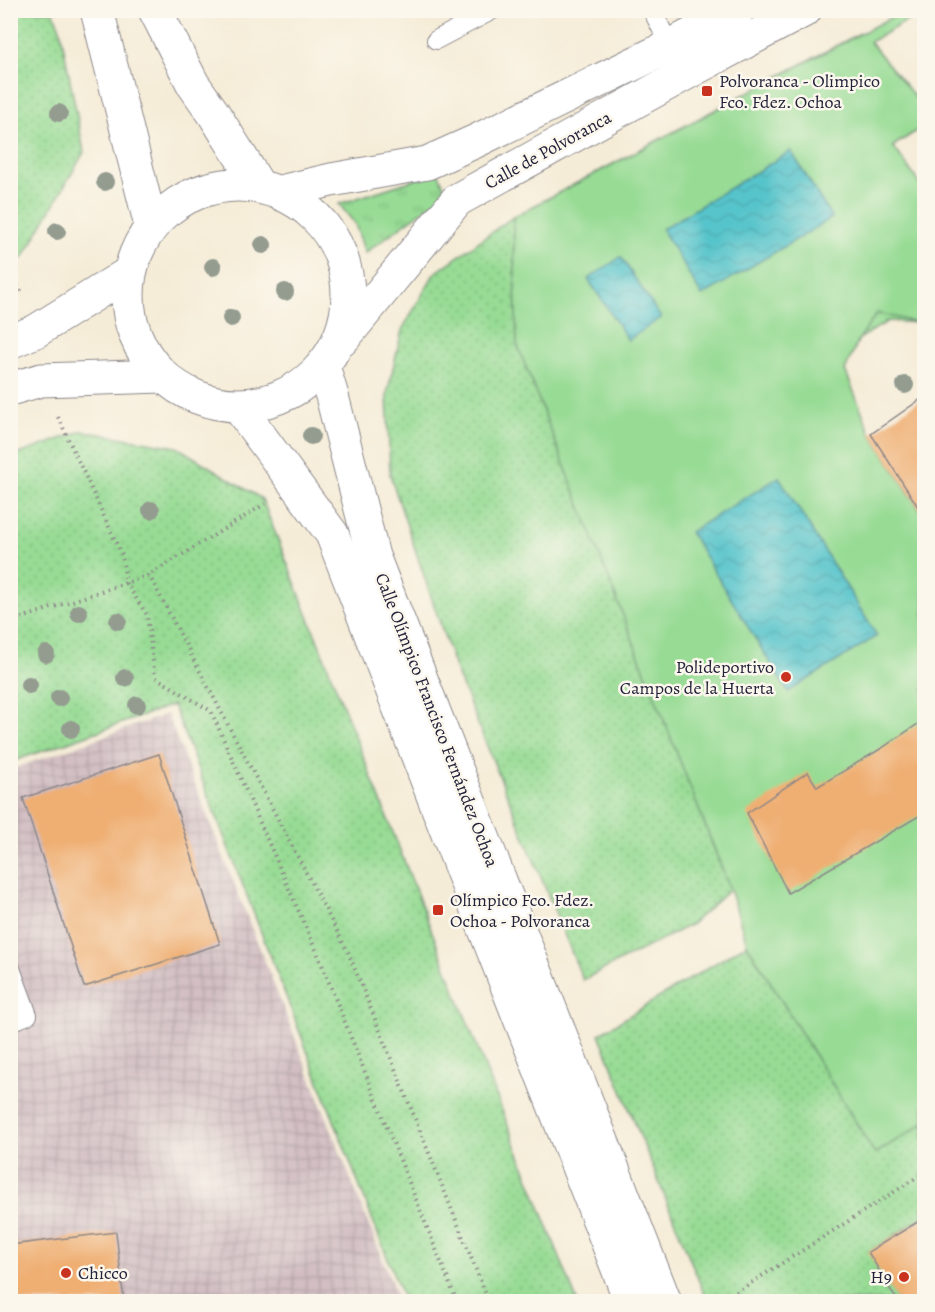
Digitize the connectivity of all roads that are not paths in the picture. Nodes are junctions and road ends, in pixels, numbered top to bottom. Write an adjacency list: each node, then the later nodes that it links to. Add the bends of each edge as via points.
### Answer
1 (97, 10): 10 (street)
2 (155, 10): 9 (street, via 193,84)
3 (493, 10): 7 (lane)
4 (652, 10): 8 (lane)
5 (738, 10): 8 (street, Calle de Polvoranca)
6 (805, 10): 13 (street, Calle de Polvoranca, via 457,200)
7 (436, 40)
8 (670, 46): 9 (street, Calle de Polvoranca, via 427,163)
9 (270, 189): 10 (street, Calle de Polvoranca, via 206,189); 13 (street, via 310,210 332,236 347,273 348,308)
10 (151, 226): 11 (street)
11 (129, 273): 12 (street, via 36,331); 14 (street, via 128,312 133,332)
12 (10, 342)
13 (330, 356): 16 (street, Calle de Polvoranca, via 294,391); 20 (street, Calle Olímpico Francisco Fernández Ochoa, via 332,396 373,556)
14 (162, 376): 15 (street); 16 (street, via 194,397)
15 (26, 385)
16 (238, 406): 19 (street, Calle Olímpico Francisco Fernández Ochoa, via 332,534)
17 (10, 966): 18 (lane, via 28,1015)
18 (10, 1022)
19 (631, 1302)
20 (665, 1302)

